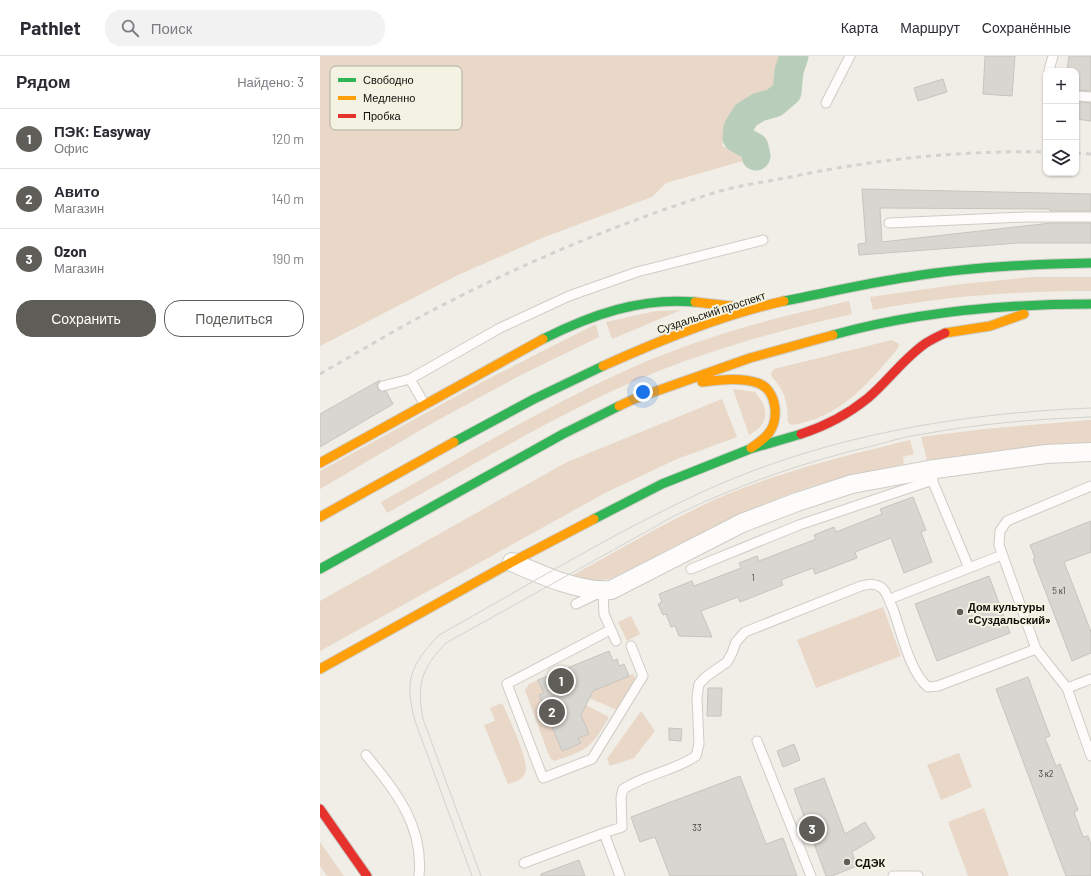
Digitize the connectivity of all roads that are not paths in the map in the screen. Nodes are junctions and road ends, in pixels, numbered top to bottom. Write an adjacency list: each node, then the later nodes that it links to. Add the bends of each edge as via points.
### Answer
1 (850, 56): 6 (lane)
2 (1053, 56): 3 (lane)
3 (1050, 68)
4 (1079, 96): 5 (lane)
5 (1091, 97)
6 (826, 103)
7 (1091, 217): 8 (lane)
8 (889, 223)
9 (763, 240): 14 (lane, via 637,272 569,296 500,328)
10 (1091, 263): 13 (main road, Суздальский проспект, via 1033,264 906,277 838,289)
11 (1052, 304): 12 (main road); 15 (main road, via 980,309 898,320 757,356); 19 (main road, via 990,326 947,332 926,343 870,397 847,414 825,426)
12 (1091, 304)
13 (753, 309): 17 (main road, via 675,299 637,303 601,314 556,333); 25 (main road, Суздальский проспект, via 632,352 581,376 528,402)
14 (410, 379): 16 (lane); 17 (lane)
15 (679, 383): 19 (main road, via 722,380 750,382 768,390 775,412 773,423 768,434); 29 (main road, via 634,399 562,434)
16 (383, 386)
17 (425, 405): 21 (main road)
18 (326, 448): 21 (lane)
19 (750, 449): 27 (main road, via 662,484)
20 (1091, 452): 23 (street, via 1046,454)
21 (331, 457): 22 (main road)
22 (320, 463)
23 (930, 475): 28 (lane); 30 (lane); 31 (street, via 852,484 797,502 742,523 611,590)
24 (1091, 486): 26 (lane, via 1007,521 1000,531 999,545)
25 (320, 517)
26 (1002, 556): 28 (lane); 37 (lane)
27 (512, 562): 31 (street, via 558,580); 38 (main road)
28 (969, 568): 32 (lane)
29 (320, 569)
30 (691, 569)
31 (602, 591): 33 (lane); 34 (lane, via 604,614)
32 (895, 597)
33 (576, 604)
34 (610, 630): 35 (lane); 36 (lane, via 507,684 543,778 592,758 643,676)
35 (616, 641)
36 (631, 646)
37 (1036, 649): 40 (lane); 45 (lane, via 946,683 928,687 920,681 889,599 883,588 873,584 861,586 745,632 736,642 727,662 699,684 697,697 700,744 696,756 687,763 632,783 623,789 622,827)
38 (320, 669)
39 (1091, 679): 40 (lane)
40 (1067, 688): 43 (lane)
41 (757, 741): 50 (lane)
42 (366, 755): 48 (lane, via 386,781 415,830 420,850)
43 (1091, 756)
44 (320, 809): 47 (main road)
45 (604, 833): 46 (lane); 49 (lane)
46 (524, 863)
47 (367, 876)
48 (419, 876)
49 (620, 876)
50 (811, 876)
51 (893, 876): 52 (lane)
52 (918, 876)

